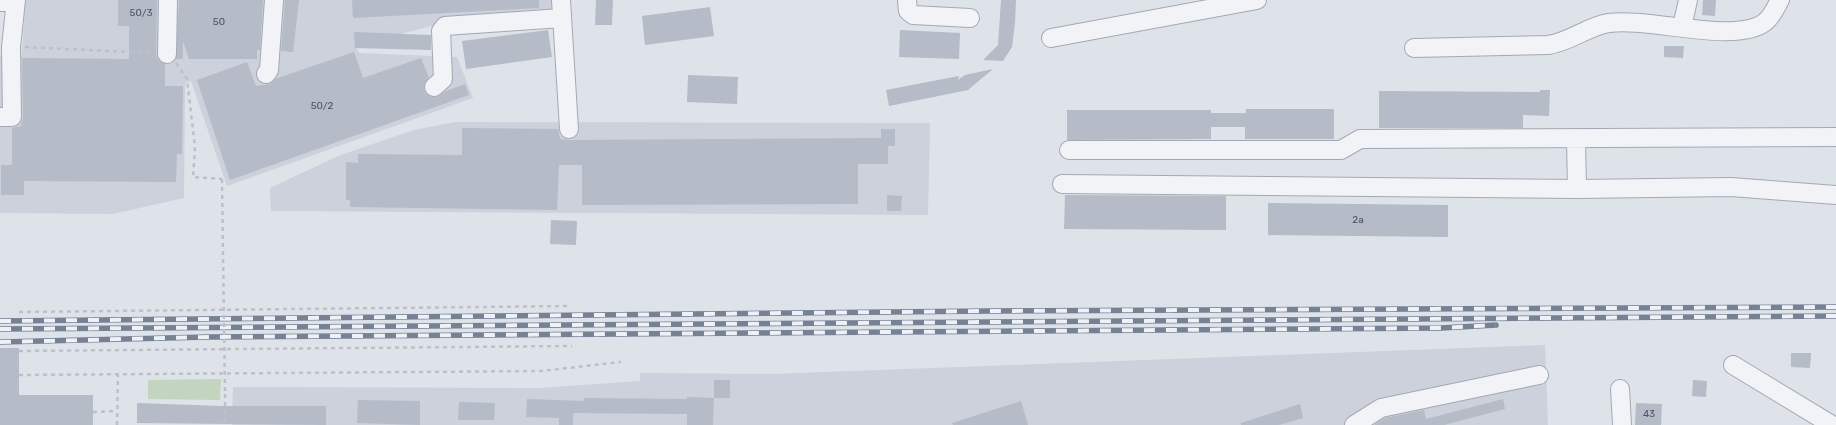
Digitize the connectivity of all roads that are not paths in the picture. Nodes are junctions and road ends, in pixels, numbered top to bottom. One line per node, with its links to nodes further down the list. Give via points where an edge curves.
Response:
1 (168, 0): 15 (lane)
2 (274, 0): 16 (lane)
3 (561, 0): 10 (lane)
4 (907, 0): 11 (lane, via 908,11 912,15)
5 (1257, 0): 9 (lane)
6 (1688, 0): 12 (lane)
7 (1780, 0): 12 (lane, via 1766,22 1754,28 1738,31)
8 (10, 1): 18 (lane, via 12,117)
9 (1236, 2): 13 (lane)
10 (562, 18): 17 (lane, via 445,26 441,32 443,79); 19 (lane)
11 (970, 18)
12 (1682, 27): 14 (lane, via 1610,23 1558,44)
13 (1051, 38)
14 (1414, 48)
15 (168, 54)
16 (266, 74)
17 (434, 88)
18 (0, 117)
19 (569, 129)
20 (1836, 137): 21 (lane)
21 (1576, 138): 22 (lane, via 1360,139 1341,150); 24 (lane)
22 (1069, 150)
23 (1062, 184): 24 (lane)
24 (1577, 189): 25 (lane, via 1731,186)
25 (1836, 195)
26 (1733, 365): 31 (lane)
27 (1539, 374): 29 (lane, via 1381,408)
28 (1620, 389): 30 (lane)
29 (1354, 425)
30 (1622, 425)
31 (1831, 425): 32 (lane)
32 (1836, 425)

